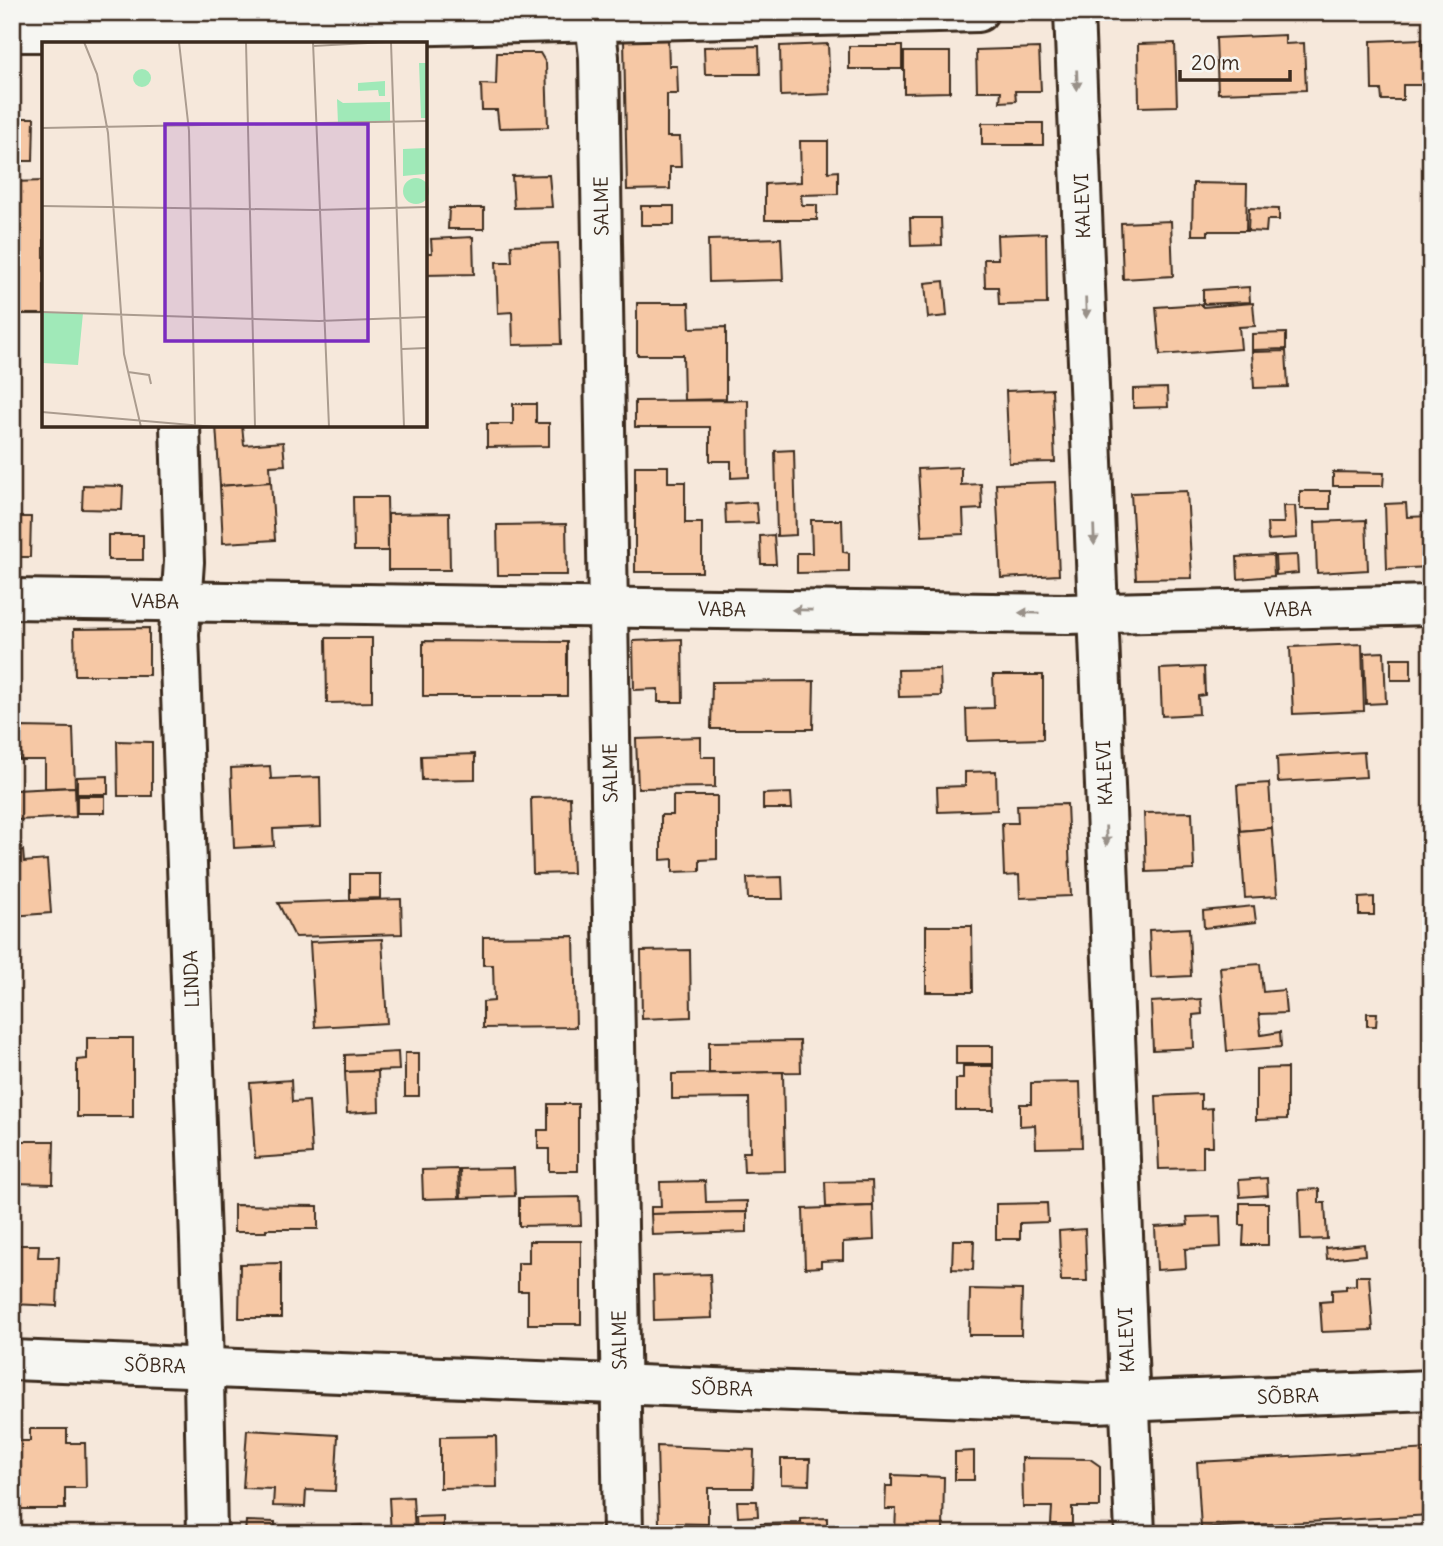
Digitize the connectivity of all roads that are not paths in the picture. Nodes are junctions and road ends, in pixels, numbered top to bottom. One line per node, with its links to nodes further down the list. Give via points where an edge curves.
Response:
1 (978, 12): 3 (street)
2 (1074, 12): 11 (street, KALEVI, one-way to 11)
3 (595, 17): 4 (street); 10 (street, SALME)
4 (169, 29): 5 (street)
5 (12, 32)
6 (180, 427): 8 (street, LINDA)
7 (12, 599): 8 (street, VABA)
8 (181, 601): 10 (street, VABA); 13 (street, LINDA)
9 (1431, 605): 11 (street, VABA)
10 (607, 607): 11 (street, VABA, one-way to 10); 14 (street, SALME)
11 (1098, 613): 16 (street, KALEVI, one-way to 16)
12 (12, 1360): 13 (street, SÕBRA)
13 (204, 1367): 14 (street, SÕBRA); 17 (street, LINDA)
14 (620, 1384): 16 (street, SÕBRA); 18 (street, SALME)
15 (1431, 1390): 16 (street, SÕBRA)
16 (1129, 1402): 19 (street, KALEVI)
17 (207, 1534)
18 (623, 1534)
19 (1135, 1534)

